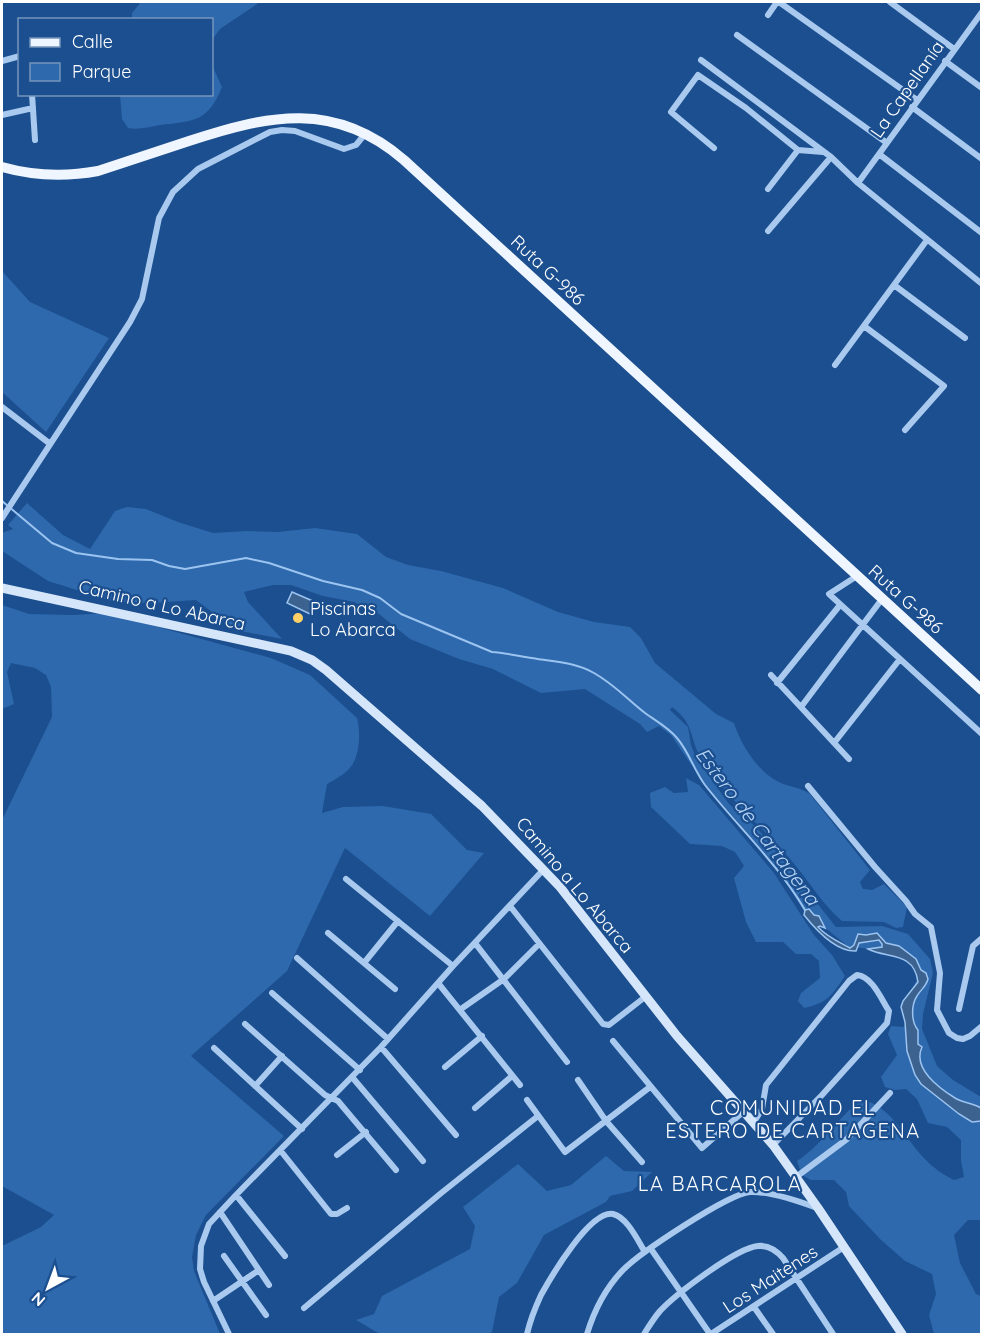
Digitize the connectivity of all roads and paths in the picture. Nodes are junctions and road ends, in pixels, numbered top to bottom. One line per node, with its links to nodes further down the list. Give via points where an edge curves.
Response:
1 (778, 2): 3 (street); 13 (street)
2 (890, 2): 6 (street)
3 (768, 15)
4 (980, 16): 6 (street, La Capellanía)
5 (737, 35): 19 (street)
6 (954, 49): 9 (street, La Capellanía)
7 (18, 57): 8 (street)
8 (2, 61)
9 (945, 61): 11 (street); 13 (street, La Capellanía)
10 (698, 75): 20 (street, via 671,111); 21 (street); 22 (street, via 703,62)
11 (981, 88)
12 (32, 96): 15 (street)
13 (917, 100): 14 (street, La Capellanía)
14 (912, 107): 19 (street, La Capellanía); 25 (street)
15 (33, 108): 16 (street); 18 (street)
16 (2, 115)
17 (365, 134): 26 (main road, Ruta G-986, via 318,118 280,117 213,133 98,171 44,175); 39 (street, via 356,145 344,149 295,131 270,132 198,169 182,183 167,200 159,218 136,309); 41 (main road, Ruta G-986, via 404,160)
18 (35, 140)
19 (887, 143): 23 (street, La Capellanía)
20 (714, 148)
21 (798, 150): 22 (street); 28 (street)
22 (824, 152): 24 (street)
23 (879, 154): 27 (street, La Capellanía); 30 (street)
24 (831, 158): 27 (street); 29 (street)
25 (981, 159)
26 (2, 167)
27 (858, 183): 31 (street)
28 (768, 189)
29 (768, 231)
30 (981, 233)
31 (927, 240): 32 (street); 33 (street)
32 (981, 284)
33 (894, 285): 34 (street); 35 (street)
34 (864, 326): 36 (street); 38 (street, via 944,386)
35 (965, 338)
36 (835, 365)
37 (2, 407): 39 (street)
38 (905, 430)
39 (50, 443): 40 (street)
40 (3, 515)
41 (857, 576): 43 (main road, Ruta G-986); 44 (street, via 829,594)
42 (2, 588): 55 (main road, Camino a Lo Abarca, via 291,651 312,660 463,788)
43 (882, 599): 45 (street); 49 (main road, Ruta G-986)
44 (840, 604): 45 (street); 48 (street)
45 (862, 625): 46 (street); 50 (street)
46 (900, 659): 51 (street); 52 (street)
47 (771, 675): 48 (street)
48 (777, 683): 50 (street)
49 (981, 690)
50 (801, 707): 52 (street)
51 (981, 734)
52 (834, 743): 53 (street)
53 (849, 759)
54 (808, 786): 74 (street, via 912,911 930,927 940,973 937,1010 950,1033 963,1039)
55 (544, 869): 57 (street); 70 (main road, Camino a Lo Abarca)
56 (346, 879): 58 (street)
57 (510, 906): 61 (street); 62 (street)
58 (398, 921): 64 (street); 65 (street)
59 (328, 933): 64 (street)
60 (981, 938): 71 (street, via 973,946)
61 (474, 943): 65 (street); 66 (street)
62 (539, 944): 66 (street); 70 (street, via 603,1024 609,1025)
63 (297, 958): 76 (street)
64 (364, 963): 68 (street)
65 (453, 966): 67 (street)
66 (504, 979): 72 (street); 81 (street)
67 (438, 983): 72 (street); 76 (street)
68 (395, 989)
69 (272, 993): 83 (street)
70 (645, 997): 94 (main road, Camino a Lo Abarca)
71 (959, 1009)
72 (461, 1010): 75 (street)
73 (245, 1024): 80 (street)
74 (981, 1026)
75 (482, 1036): 82 (street); 84 (street)
76 (388, 1040): 78 (street)
77 (613, 1041): 89 (street)
78 (381, 1047): 83 (street); 100 (street)
79 (214, 1048): 88 (street)
80 (282, 1056): 88 (street); 91 (street)
81 (567, 1062)
82 (445, 1067)
83 (360, 1070): 85 (street)
84 (512, 1076): 87 (street); 93 (street)
85 (352, 1077): 91 (street); 104 (street)
86 (578, 1080): 96 (street)
87 (520, 1084)
88 (255, 1086): 98 (street)
89 (650, 1087): 94 (street, via 702,1148); 96 (street)
90 (890, 1093): 107 (street, via 847,1139)
91 (332, 1098): 98 (street); 99 (street)
92 (526, 1100): 95 (street)
93 (475, 1108)
94 (744, 1111): 97 (main road, Camino a Lo Abarca)
95 (538, 1116): 96 (street, via 565,1152); 123 (street)
96 (606, 1121): 105 (street)
97 (754, 1122): 101 (main road, Camino a Lo Abarca); 101 (street, via 762,1109 766,1085 849,981 856,975 862,976 889,1011 887,1023)
98 (302, 1129): 102 (street)
99 (366, 1132): 103 (street); 106 (street)
100 (456, 1135)
101 (772, 1145): 107 (main road, Camino a Lo Abarca)
102 (280, 1150): 108 (street); 109 (street, via 331,1214)
103 (337, 1155)
104 (423, 1161)
105 (642, 1162)
106 (396, 1170)
107 (796, 1177): 110 (main road, Camino a Lo Abarca)
108 (236, 1195): 111 (street); 115 (street)
109 (346, 1208)
110 (818, 1208): 112 (main road, Camino a Lo Abarca); 113 (street, via 757,1192 744,1193)
111 (219, 1212): 116 (street); 121 (street, via 206,1231 200,1254 202,1275)
112 (844, 1247): 117 (street, Los Maitenes); 132 (main road, Camino a Lo Abarca)
113 (648, 1250): 120 (street); 126 (street, via 622,1218 605,1215 571,1248 542,1293); 127 (street, via 622,1271 606,1291)
114 (224, 1256): 118 (street)
115 (285, 1256)
116 (259, 1270): 118 (street); 119 (street)
117 (797, 1279): 120 (street, via 780,1254 760,1246 734,1256); 122 (street, Los Maitenes); 131 (street)
118 (242, 1282): 121 (street); 124 (street)
119 (269, 1285)
120 (681, 1293): 128 (street, via 662,1309); 129 (street)
121 (213, 1301): 125 (street)
122 (754, 1307): 129 (street, Los Maitenes); 130 (street)
123 (304, 1308)
124 (266, 1315)
125 (229, 1335)
126 (527, 1335)
127 (587, 1335)
128 (644, 1335)
129 (711, 1335)
130 (773, 1335)
131 (833, 1335)
132 (902, 1335)

